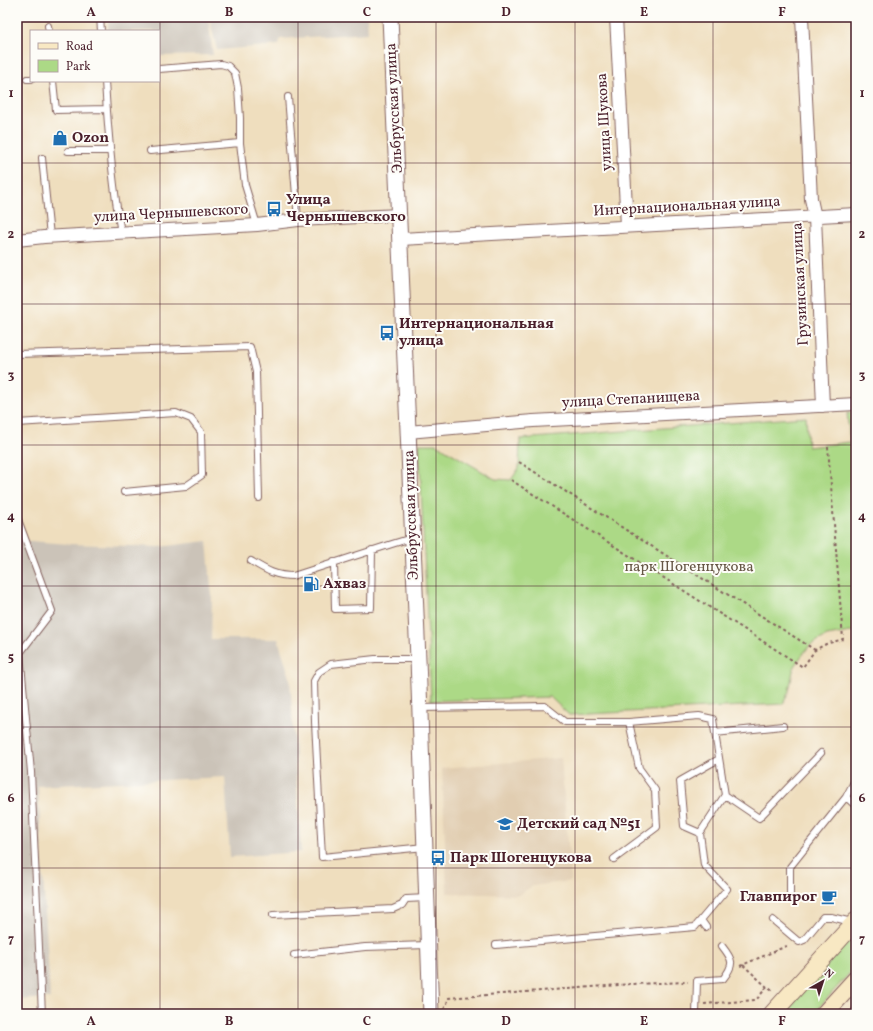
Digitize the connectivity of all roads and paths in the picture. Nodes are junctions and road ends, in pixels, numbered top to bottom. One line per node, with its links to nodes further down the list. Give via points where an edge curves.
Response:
1 (100, 17): 5 (lane)
2 (390, 17): 17 (street, Эльбрусская улица)
3 (616, 17): 21 (street, улица Шукова)
4 (802, 17): 18 (street, Грузинская улица)
5 (101, 30)
6 (160, 69): 11 (lane, via 220,64 228,66 235,73 238,88)
7 (53, 82): 10 (lane, via 56,110)
8 (105, 82): 10 (lane)
9 (288, 97): 19 (lane)
10 (107, 109): 13 (lane)
11 (240, 143): 14 (lane); 20 (lane, via 245,185)
12 (68, 151): 13 (lane)
13 (110, 151): 22 (lane)
14 (150, 151)
15 (42, 158): 23 (lane)
16 (856, 214): 18 (street, Интернациональная улица)
17 (399, 215): 19 (street, улица Чернышевского); 24 (street, Эльбрусская улица)
18 (814, 217): 21 (street, Интернациональная улица); 28 (street, Грузинская улица)
19 (298, 220): 20 (street, улица Чернышевского)
20 (257, 225): 22 (street, улица Чернышевского)
21 (627, 226): 24 (street, Интернациональная улица)
22 (121, 233): 23 (street, улица Чернышевского)
23 (50, 236): 25 (street, улица Чернышевского)
24 (400, 239): 30 (street, Эльбрусская улица)
25 (17, 240)
26 (17, 354): 35 (lane, via 250,347 256,372)
27 (856, 404): 28 (street, улица Степанищева)
28 (823, 406): 30 (street, улица Степанищева, via 532,421)
29 (17, 423): 34 (lane, via 176,413 191,419 201,432 202,475 186,486)
30 (408, 432): 37 (street, Эльбрусская улица)
31 (828, 447): 41 (path, via 843,638)
32 (519, 462): 41 (path)
33 (511, 480): 41 (path, via 803,667)
34 (124, 492)
35 (259, 498)
36 (17, 517): 77 (lane, via 52,611 20,653 31,772)
37 (413, 540): 38 (lane); 42 (street, Эльбрусская улица)
38 (372, 550): 40 (lane); 40 (lane, via 371,608 335,609)
39 (251, 561): 40 (lane, via 282,576 293,576)
40 (334, 562)
41 (815, 650)
42 (418, 659): 43 (street, Эльбрусская улица); 54 (lane, via 375,658 330,664 314,681 315,722 322,857)
43 (420, 708): 44 (lane, via 545,706 565,722); 54 (street, Эльбрусская улица)
44 (629, 722): 46 (lane, via 699,716 713,719); 55 (lane, via 639,768 655,790 657,827)
45 (783, 726): 46 (lane)
46 (715, 733): 48 (lane)
47 (821, 753): 50 (lane, via 759,818)
48 (719, 759): 50 (lane); 53 (lane, via 680,780 684,826)
49 (856, 778): 51 (lane)
50 (725, 795): 53 (lane)
51 (846, 798): 52 (lane); 56 (lane, via 790,867)
52 (856, 806)
53 (700, 833): 59 (lane, via 704,865 727,889)
54 (425, 847): 57 (street, Эльбрусская улица)
55 (614, 859)
56 (790, 896)
57 (427, 898): 58 (lane, via 406,899 402,905 393,909); 64 (street, Эльбрусская улица)
58 (273, 915)
59 (701, 920): 62 (lane); 65 (lane, via 695,927)
60 (773, 920): 63 (lane)
61 (855, 922): 63 (lane, via 823,917 804,940); 79 (main road)
62 (706, 926)
63 (799, 942): 69 (path)
64 (428, 945): 67 (lane, via 365,946); 76 (street, Эльбрусская улица)
65 (496, 945)
66 (722, 946): 68 (lane, via 731,958)
67 (294, 955)
68 (731, 964): 69 (path, via 737,967); 71 (lane, via 723,980)
69 (743, 965): 72 (path)
70 (856, 979): 80 (main road)
71 (697, 981): 76 (path, via 448,998 447,1004); 78 (lane)
72 (768, 987): 73 (path); 75 (path, via 756,1000 702,1004)
73 (777, 994)
74 (856, 1005): 81 (path)
75 (702, 1008)
76 (437, 1012)
77 (42, 1014)
78 (696, 1014)
79 (772, 1014)
80 (824, 1014)
81 (848, 1014)

